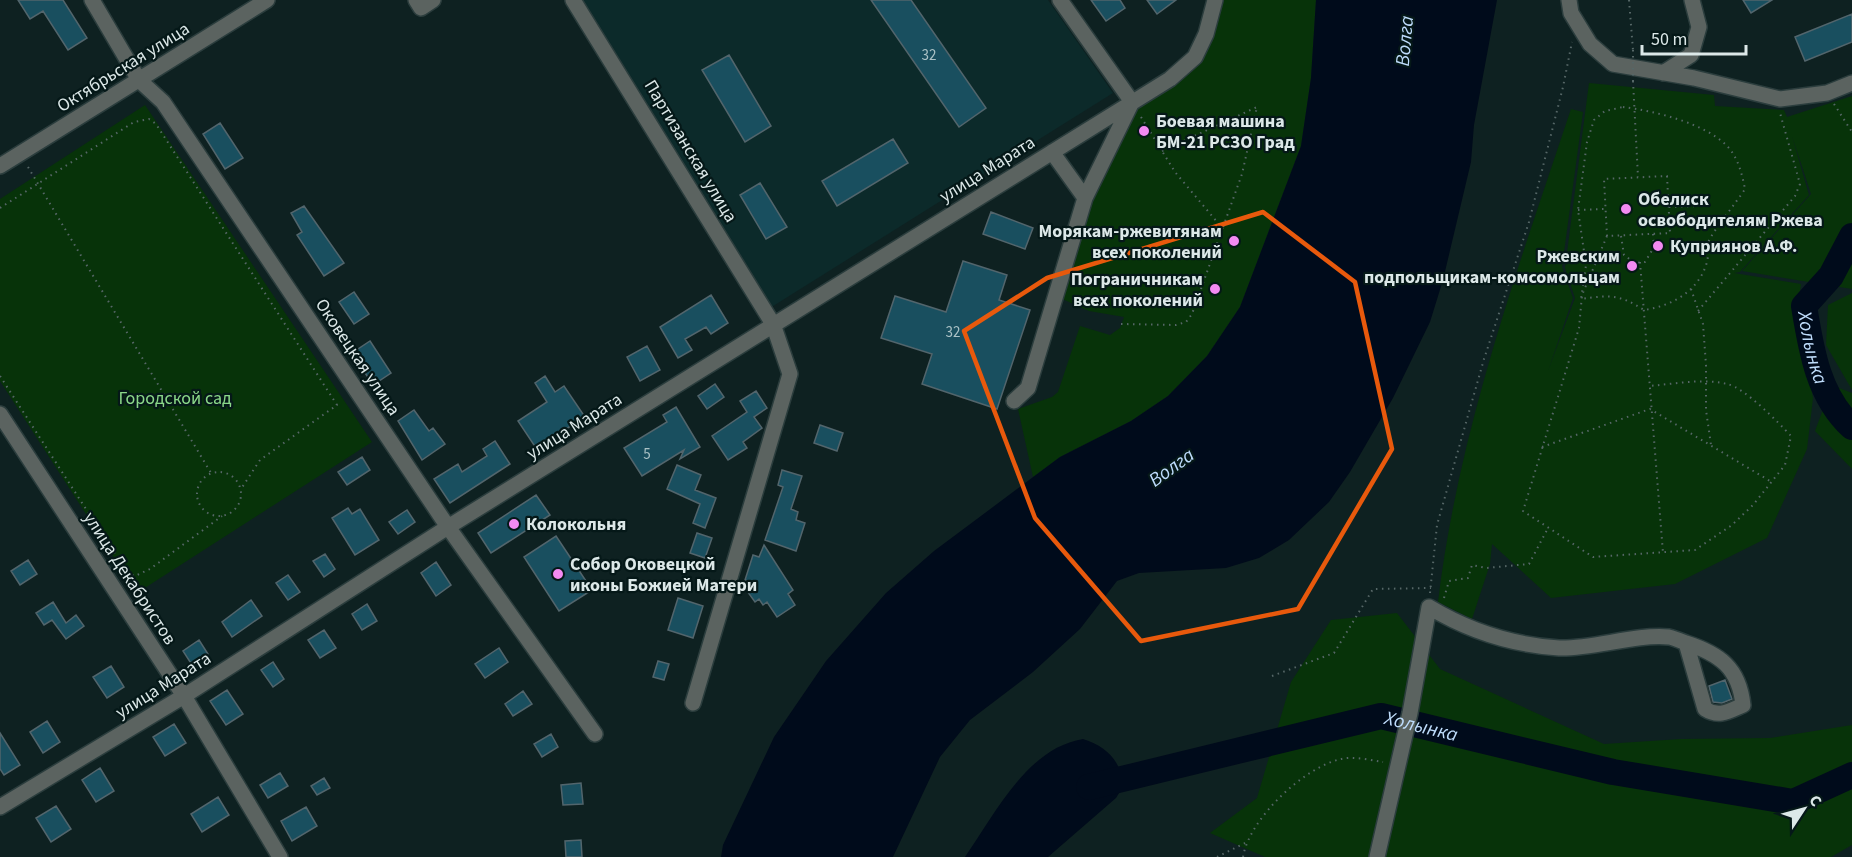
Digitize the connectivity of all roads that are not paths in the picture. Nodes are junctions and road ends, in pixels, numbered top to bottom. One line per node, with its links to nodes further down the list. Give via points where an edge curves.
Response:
1 (92, 0): 11 (street, Оковецкая улица)
2 (267, 0): 11 (street, Октябрьская улица)
3 (416, 0): 4 (street, via 421,8)
4 (433, 0)
5 (573, 0): 17 (street, Партизанская улица)
6 (1060, 0): 13 (street)
7 (1215, 0): 13 (street, улица Марата, via 1195,57 1170,79)
8 (1569, 0): 10 (street, via 1571,13 1590,44 1613,64)
9 (1692, 0): 10 (street, via 1700,27 1691,54)
10 (1663, 73): 12 (street, via 1777,99 1827,93)
11 (139, 80): 15 (street, Октябрьская улица); 20 (street, Оковецкая улица, via 163,102)
12 (1852, 83)
13 (1132, 102): 14 (street, улица Марата); 16 (street)
14 (1052, 152): 16 (street); 17 (street, улица Марата)
15 (0, 166)
16 (1085, 198): 18 (street, via 1028,388)
17 (773, 324): 20 (street, улица Марата); 23 (street, Партизанская улица, via 790,374)
18 (1014, 401)
19 (0, 414): 22 (street, улица Декабристов)
20 (448, 527): 22 (street, улица Марата); 24 (street, Оковецкая улица)
21 (1686, 643): 21 (street, via 1723,659 1741,686 1743,705 1722,714 1705,709); 27 (street, via 1669,637 1562,648 1521,644 1485,634 1434,611)
22 (184, 696): 25 (street, улица Марата); 26 (street, улица Декабристов)
23 (693, 703)
24 (595, 734)
25 (0, 807)
26 (280, 857)
27 (1377, 857)

